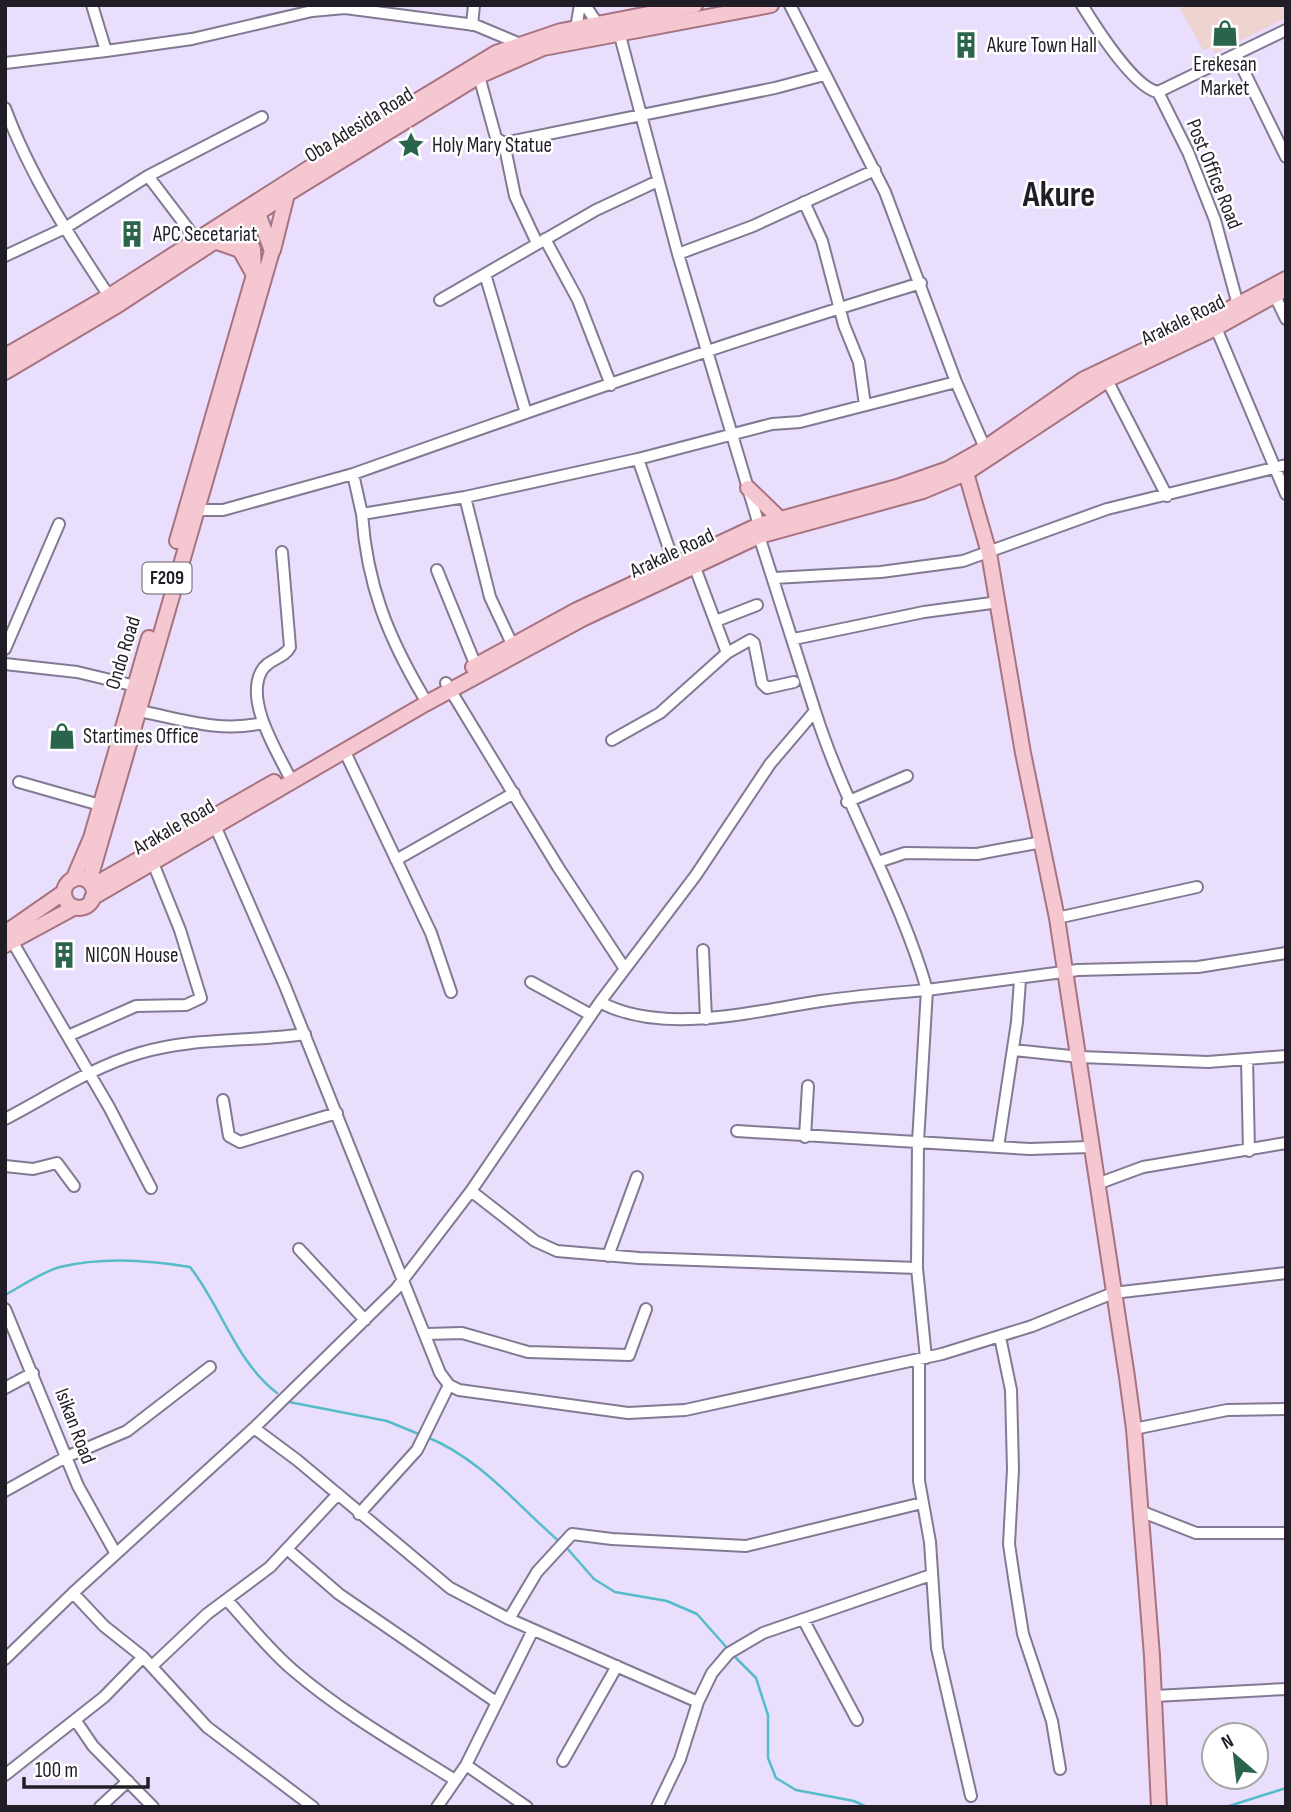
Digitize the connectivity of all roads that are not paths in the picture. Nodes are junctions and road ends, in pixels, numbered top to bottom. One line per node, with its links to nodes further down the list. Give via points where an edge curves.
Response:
1 (92, 5): 16 (street)
2 (474, 5): 11 (street)
3 (579, 5): 12 (street)
4 (586, 5): 10 (street)
5 (695, 5): 10 (main road)
6 (771, 5): 14 (main road, Oba Adesida Road)
7 (790, 5): 19 (street)
8 (1082, 5): 21 (street, Post Office Road, via 1133,74)
9 (312, 8): 11 (street); 16 (street, via 192,39)
10 (597, 23): 12 (main road)
11 (472, 25): 15 (street)
12 (576, 28): 15 (main road)
13 (1286, 30): 17 (street)
14 (619, 32): 20 (main road, Oba Adesida Road, via 543,48); 23 (street)
15 (518, 43): 25 (main road, via 466,69)
16 (106, 51): 18 (street)
17 (1236, 55): 21 (street); 27 (street)
18 (5, 63)
19 (824, 75): 23 (street); 28 (street)
20 (479, 76): 25 (main road, Oba Adesida Road); 26 (street, via 496,138)
21 (1157, 92): 49 (street, Post Office Road, via 1215,220)
22 (5, 108): 35 (street)
23 (640, 116): 26 (street); 30 (street)
24 (262, 117): 29 (street)
25 (397, 120): 31 (main road, Oba Adesida Road); 33 (main road)
26 (504, 143): 38 (street, via 515,196)
27 (1286, 157)
28 (875, 170): 32 (street); 45 (street)
29 (148, 176): 35 (street); 36 (street)
30 (658, 181): 38 (street); 40 (street)
31 (287, 194): 33 (main road, Oba Adesida Road); 39 (main road)
32 (804, 202): 40 (street); 50 (street, via 822,241)
33 (256, 209): 34 (main road, Oba Adesida Road); 39 (main road)
34 (239, 219): 36 (main road); 37 (main road, Oba Adesida Road); 43 (main road, F209, via 253,249)
35 (65, 228): 41 (street); 47 (street)
36 (196, 239): 47 (main road)
37 (214, 241): 43 (main road, via 240,250); 55 (main road, Oba Adesida Road)
38 (541, 241): 42 (street); 58 (street, via 578,300)
39 (272, 251): 74 (main road, Ondo Road / F209)
40 (678, 254): 53 (street)
41 (5, 256)
42 (485, 274): 48 (street); 61 (street)
43 (254, 275): 74 (main road, Ondo Road / F209)
44 (1286, 279): 49 (main road, Arakale Road)
45 (921, 283): 50 (street); 57 (street)
46 (1280, 293): 51 (street); 52 (main road, Arakale Road)
47 (109, 296): 54 (main road)
48 (440, 300)
49 (1238, 305): 60 (main road, Arakale Road, via 1084,379)
50 (840, 307): 53 (street); 59 (street, via 862,372)
51 (1286, 319)
52 (1216, 328): 56 (main road, Arakale Road); 66 (street)
53 (708, 352): 58 (street); 62 (street)
54 (5, 356)
55 (5, 372)
56 (1107, 380): 60 (main road, Arakale Road); 71 (street)
57 (956, 382): 59 (street); 63 (street)
58 (611, 385): 61 (street)
59 (865, 405): 62 (street)
60 (1046, 412): 63 (main road, Arakale Road); 67 (main road, Arakale Road)
61 (526, 413): 68 (street)
62 (732, 435): 64 (street); 69 (street)
63 (985, 447): 73 (main road, Arakale Road, via 948,469)
64 (638, 459): 72 (street); 81 (street)
65 (1286, 465): 66 (street)
66 (1273, 466): 70 (street); 71 (street)
67 (966, 473): 73 (main road, Arakale Road, via 923,491); 80 (main road)
68 (353, 474): 74 (street, via 223,510); 75 (street)
69 (748, 488): 76 (main road); 78 (street)
70 (1286, 494)
71 (1167, 496): 80 (street, via 1107,509)
72 (465, 497): 75 (street); 90 (street, via 490,597)
73 (868, 500): 76 (main road, Arakale Road); 78 (main road, Arakale Road)
74 (191, 510): 96 (main road, Ondo Road / F209)
75 (362, 514): 98 (street, via 370,575 385,626)
76 (779, 518): 78 (main road, Arakale Road)
77 (59, 524): 91 (street)
78 (759, 531): 81 (main road, Arakale Road); 82 (main road, Arakale Road); 84 (street)
79 (282, 552): 101 (street, via 290,648 260,673)
80 (989, 553): 84 (street, via 921,568); 85 (main road)
81 (674, 564): 87 (main road, Arakale Road)
82 (694, 565): 87 (main road, Arakale Road); 88 (street)
83 (437, 570): 94 (street)
84 (774, 578): 89 (street)
85 (999, 602): 89 (street); 111 (main road)
86 (757, 604): 88 (street)
87 (579, 615): 90 (main road, Arakale Road); 97 (main road, Arakale Road)
88 (716, 621): 92 (street)
89 (794, 639): 100 (street)
90 (512, 645): 94 (main road, Arakale Road)
91 (5, 649)
92 (727, 653): 95 (street, via 750,640 767,688); 102 (street, via 670,705)
93 (5, 664): 96 (street, via 77,672)
94 (476, 666): 97 (main road, Arakale Road)
95 (794, 682)
96 (140, 687): 99 (main road, Ondo Road / F209); 109 (main road, Ondo Road / F209)
97 (449, 687): 98 (main road, Arakale Road); 103 (main road, Arakale Road); 107 (street)
98 (422, 696): 104 (main road, Arakale Road)
99 (139, 710): 101 (street, via 201,726 242,728); 112 (main road, Ondo Road / F209)
100 (815, 711): 108 (street); 125 (street, via 770,764 696,875)
101 (263, 723): 104 (street)
102 (612, 740)
103 (345, 752): 110 (main road, Arakale Road); 113 (street)
104 (288, 774): 116 (main road, Arakale Road)
105 (907, 776): 108 (street)
106 (19, 782): 109 (street)
107 (514, 793): 113 (street); 125 (street)
108 (847, 802): 114 (street)
109 (100, 805): 117 (main road, Ondo Road / F209, via 91,838)
110 (216, 828): 115 (main road, Arakale Road); 134 (street)
111 (1042, 842): 114 (street, via 976,854 905,853); 121 (main road)
112 (98, 850): 116 (main road, via 107,863); 119 (main road, Ondo Road / F209)
113 (396, 860): 130 (street, via 431,933)
114 (878, 862): 129 (street)
115 (153, 863): 119 (main road, Arakale Road); 135 (street, via 201,998 186,1004 136,1006)
116 (122, 870): 119 (main road, Arakale Road)
117 (68, 886): 119 (main road, via 81,878); 120 (main road, via 67,901); 122 (main road)
118 (1197, 887): 121 (street)
119 (91, 889): 120 (main road, via 86,906)
120 (75, 907): 122 (main road)
121 (1057, 918): 126 (main road)
122 (7, 940): 135 (street)
123 (703, 950): 133 (street)
124 (1286, 953): 126 (street, via 1198,967)
125 (625, 969): 131 (street)
126 (1065, 974): 127 (street); 138 (main road)
127 (1020, 980): 129 (street); 136 (street)
128 (531, 982): 132 (street)
129 (928, 990): 133 (street); 147 (street)
130 (452, 992)
131 (600, 1002): 132 (street); 133 (street, via 611,1009 654,1016)
132 (591, 1015): 157 (street)
133 (706, 1019)
134 (305, 1034): 140 (street, via 170,1046); 143 (street)
135 (68, 1036): 140 (street)
136 (1013, 1050): 138 (street); 149 (street)
137 (1286, 1056): 139 (street)
138 (1080, 1057): 139 (street); 150 (main road)
139 (1247, 1059): 151 (street)
140 (89, 1073): 144 (street); 156 (street)
141 (808, 1086): 146 (street)
142 (223, 1100): 143 (street, via 229,1136 240,1142)
143 (337, 1113): 162 (street)
144 (5, 1119)
145 (737, 1132): 146 (street)
146 (805, 1138): 147 (street)
147 (918, 1142): 149 (street); 160 (street)
148 (1286, 1143): 151 (street)
149 (998, 1147): 150 (street)
150 (1090, 1147): 154 (main road)
151 (1249, 1151): 154 (street, via 1143,1167)
152 (5, 1166): 155 (street, via 33,1169 57,1163)
153 (636, 1177): 159 (street)
154 (1097, 1184): 163 (main road)
155 (74, 1186)
156 (151, 1188)
157 (471, 1191): 159 (street, via 544,1247); 162 (street)
158 (299, 1250): 166 (street)
159 (608, 1256): 160 (street)
160 (917, 1268): 169 (street)
161 (1286, 1273): 163 (street)
162 (404, 1278): 166 (street); 167 (street)
163 (1113, 1293): 168 (street); 176 (main road)
164 (5, 1309): 171 (street, Isikan Road)
165 (646, 1309): 167 (street, via 629,1355 535,1353 462,1333)
166 (365, 1320): 175 (street)
167 (428, 1334): 172 (street, via 440,1373)
168 (1000, 1336): 169 (street); 204 (street, via 1011,1390 1014,1578 1023,1634 1052,1721)
169 (922, 1359): 172 (street, via 659,1413 586,1409); 180 (street)
170 (210, 1367): 177 (street, via 127,1431)
171 (33, 1373): 173 (street); 177 (street, Isikan Road)
172 (449, 1385): 182 (street, via 416,1450)
173 (5, 1388)
174 (1286, 1409): 176 (street, via 1227,1410)
175 (254, 1428): 179 (street); 185 (street)
176 (1134, 1429): 181 (main road)
177 (65, 1457): 178 (street); 185 (street, Isikan Road, via 94,1520)
178 (5, 1491)
179 (338, 1494): 182 (street); 184 (street)
180 (922, 1503): 186 (street); 189 (street, via 746,1546 575,1534 562,1542 537,1572)
181 (1140, 1511): 183 (street, via 1196,1533); 197 (main road)
182 (359, 1514): 189 (street, via 450,1588)
183 (1284, 1533)
184 (287, 1549): 188 (street); 198 (street, via 339,1594)
185 (116, 1554): 187 (street)
186 (931, 1575): 190 (street); 208 (street, via 937,1648)
187 (73, 1593): 192 (street); 193 (street)
188 (227, 1600): 194 (street); 206 (street, via 295,1672)
189 (509, 1619): 191 (street)
190 (803, 1619): 199 (street, via 754,1637 729,1653 712,1673); 200 (street)
191 (533, 1630): 195 (street); 198 (street)
192 (143, 1657): 194 (street); 201 (street)
193 (5, 1659)
194 (152, 1666): 211 (street, via 207,1727)
195 (617, 1666): 199 (street); 202 (street)
196 (1286, 1689): 197 (street)
197 (1155, 1696): 215 (main road)
198 (496, 1702): 203 (street)
199 (698, 1702): 214 (street, via 680,1759)
200 (857, 1720)
201 (76, 1721): 205 (street); 207 (street, via 93,1746)
202 (563, 1761)
203 (466, 1765): 206 (street); 213 (street)
204 (1060, 1769)
205 (5, 1775)
206 (455, 1780): 212 (street)
207 (128, 1781): 209 (street); 210 (street)
208 (971, 1796)
209 (100, 1807)
210 (153, 1807)
211 (313, 1807)
212 (437, 1807)
213 (527, 1807)
214 (657, 1807)
215 (1159, 1807)

